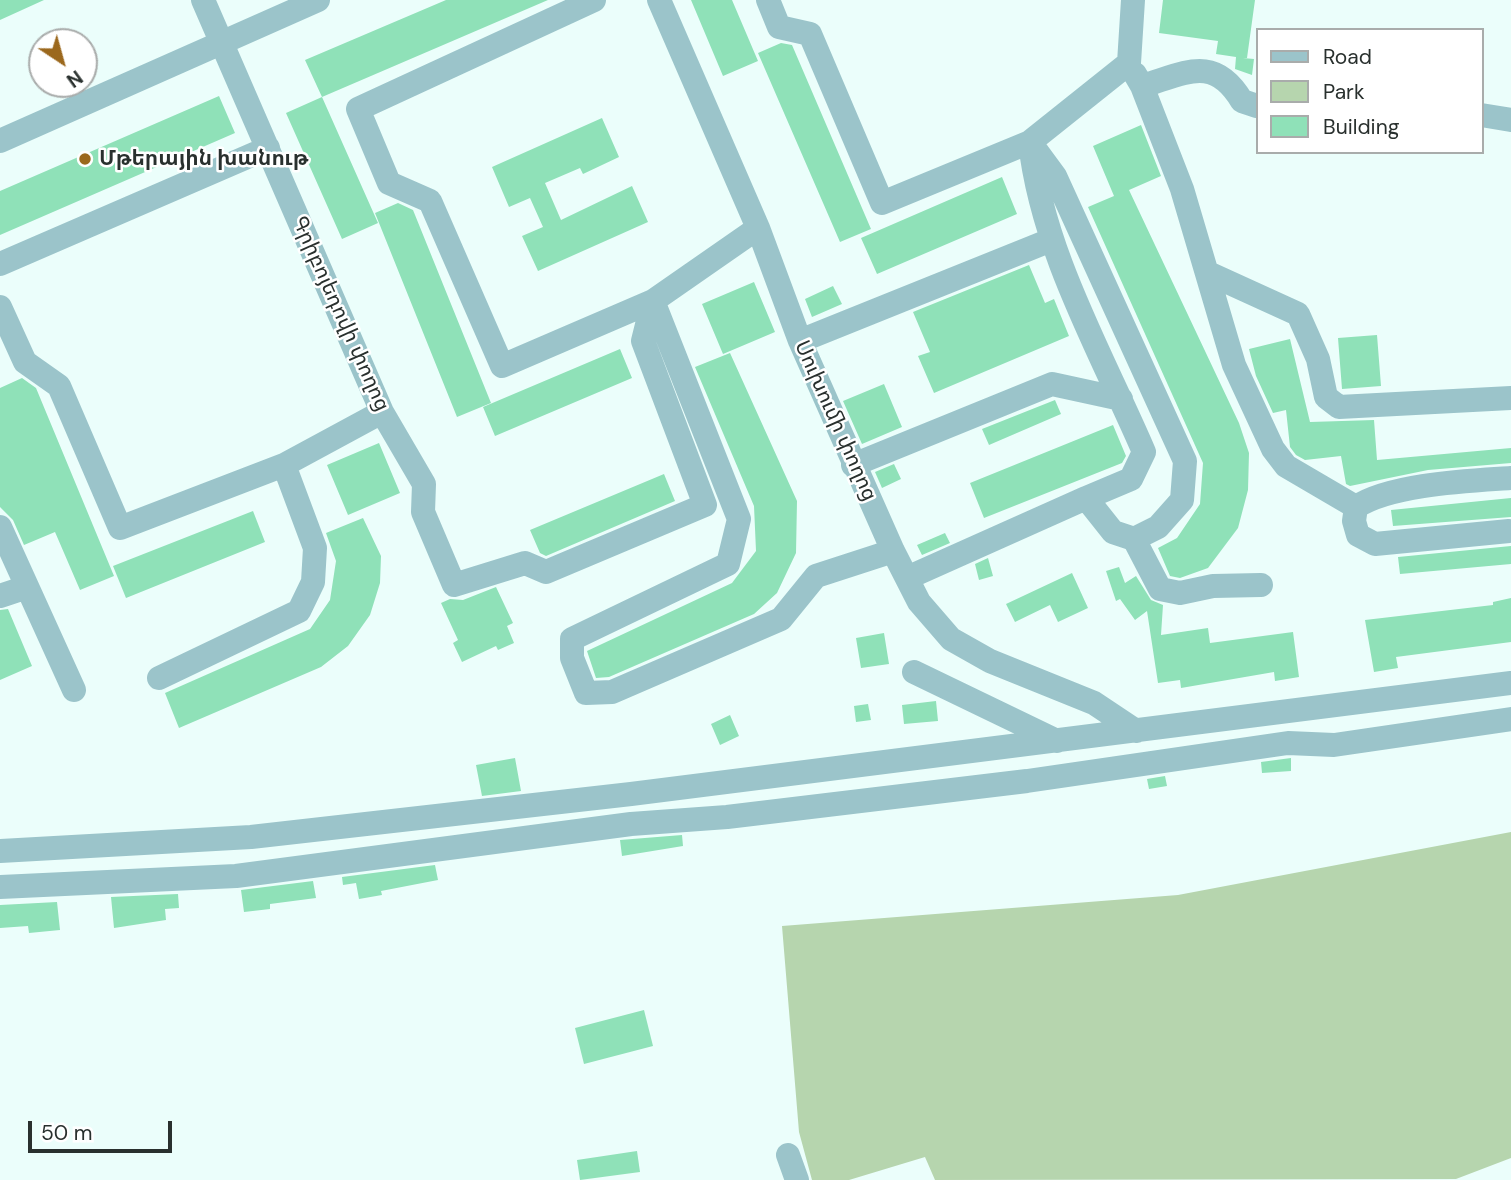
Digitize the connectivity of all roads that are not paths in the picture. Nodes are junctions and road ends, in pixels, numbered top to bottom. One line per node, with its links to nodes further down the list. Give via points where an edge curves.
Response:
1 (203, 0): 7 (street, Գրիբոյեդովի փողոց)
2 (318, 0): 7 (street)
3 (594, 0): 20 (street, via 358,109 389,183 430,201 502,366)
4 (659, 0): 16 (street, Սուխումի փողոց)
5 (768, 0): 14 (street, via 779,27 810,34 882,203)
6 (1133, 0): 8 (street)
7 (219, 43): 13 (street); 15 (street, Գրիբոյեդովի փողոց)
8 (1129, 63): 9 (street); 14 (street)
9 (1142, 86): 10 (street, via 1188,72 1212,71 1230,81 1242,101); 19 (street)
10 (1256, 106)
11 (1483, 115): 12 (street)
12 (1511, 120)
13 (2, 138)
14 (1030, 142): 17 (street, via 1034,185); 33 (street, via 1055,176 1185,461 1182,500 1158,527)
15 (268, 148): 18 (street); 25 (street, Գրիբոյեդովի փողոց)
16 (758, 228): 20 (street); 22 (street, Սուխումի փողոց)
17 (1051, 240): 22 (street); 24 (street)
18 (0, 264)
19 (1208, 273): 23 (street, via 1298,314 1318,359 1326,397 1339,407); 30 (street, via 1234,365 1273,449 1286,466)
20 (653, 301): 25 (street, Գրիբոյեդովի փողոց, via 643,341 705,505 547,572 525,563 454,585 423,512 424,484); 34 (street, via 738,519 728,564 572,639 572,658 586,693 612,692 780,619 816,576)
21 (0, 307): 26 (street, via 24,362 59,386 120,528)
22 (800, 341): 27 (street, Սուխումի փողոց)
23 (1511, 398)
24 (1121, 399): 27 (street, via 1052,384); 29 (street, via 1144,452 1130,479)
25 (382, 412): 26 (street)
26 (284, 465): 40 (street, via 315,548 313,582 299,611)
27 (853, 465): 34 (street, Սուխումի փողոց)
28 (1511, 478): 30 (street, via 1369,498)
29 (1086, 498): 33 (street, via 1112,531); 35 (street)
30 (1356, 507): 32 (street, via 1358,535 1376,544)
31 (0, 527): 37 (street)
32 (1509, 531)
33 (1134, 539): 36 (street, via 1160,589 1170,593)
34 (892, 551): 35 (street, Սուխումի փողոց)
35 (908, 578): 44 (street, Սուխումի փողոց, via 919,602 951,639 990,661 1094,703)
36 (1261, 585)
37 (27, 587): 38 (street); 42 (street)
38 (0, 596)
39 (914, 672): 45 (street)
40 (159, 678)
41 (1511, 683): 44 (street)
42 (74, 690)
43 (1511, 719): 47 (street, via 1334,745 1288,743 1027,781 631,824 236,876)
44 (1136, 731): 45 (street)
45 (1057, 741): 46 (street, via 251,837)
46 (0, 851)
47 (0, 887)
48 (788, 1155): 49 (street)
49 (797, 1180)

